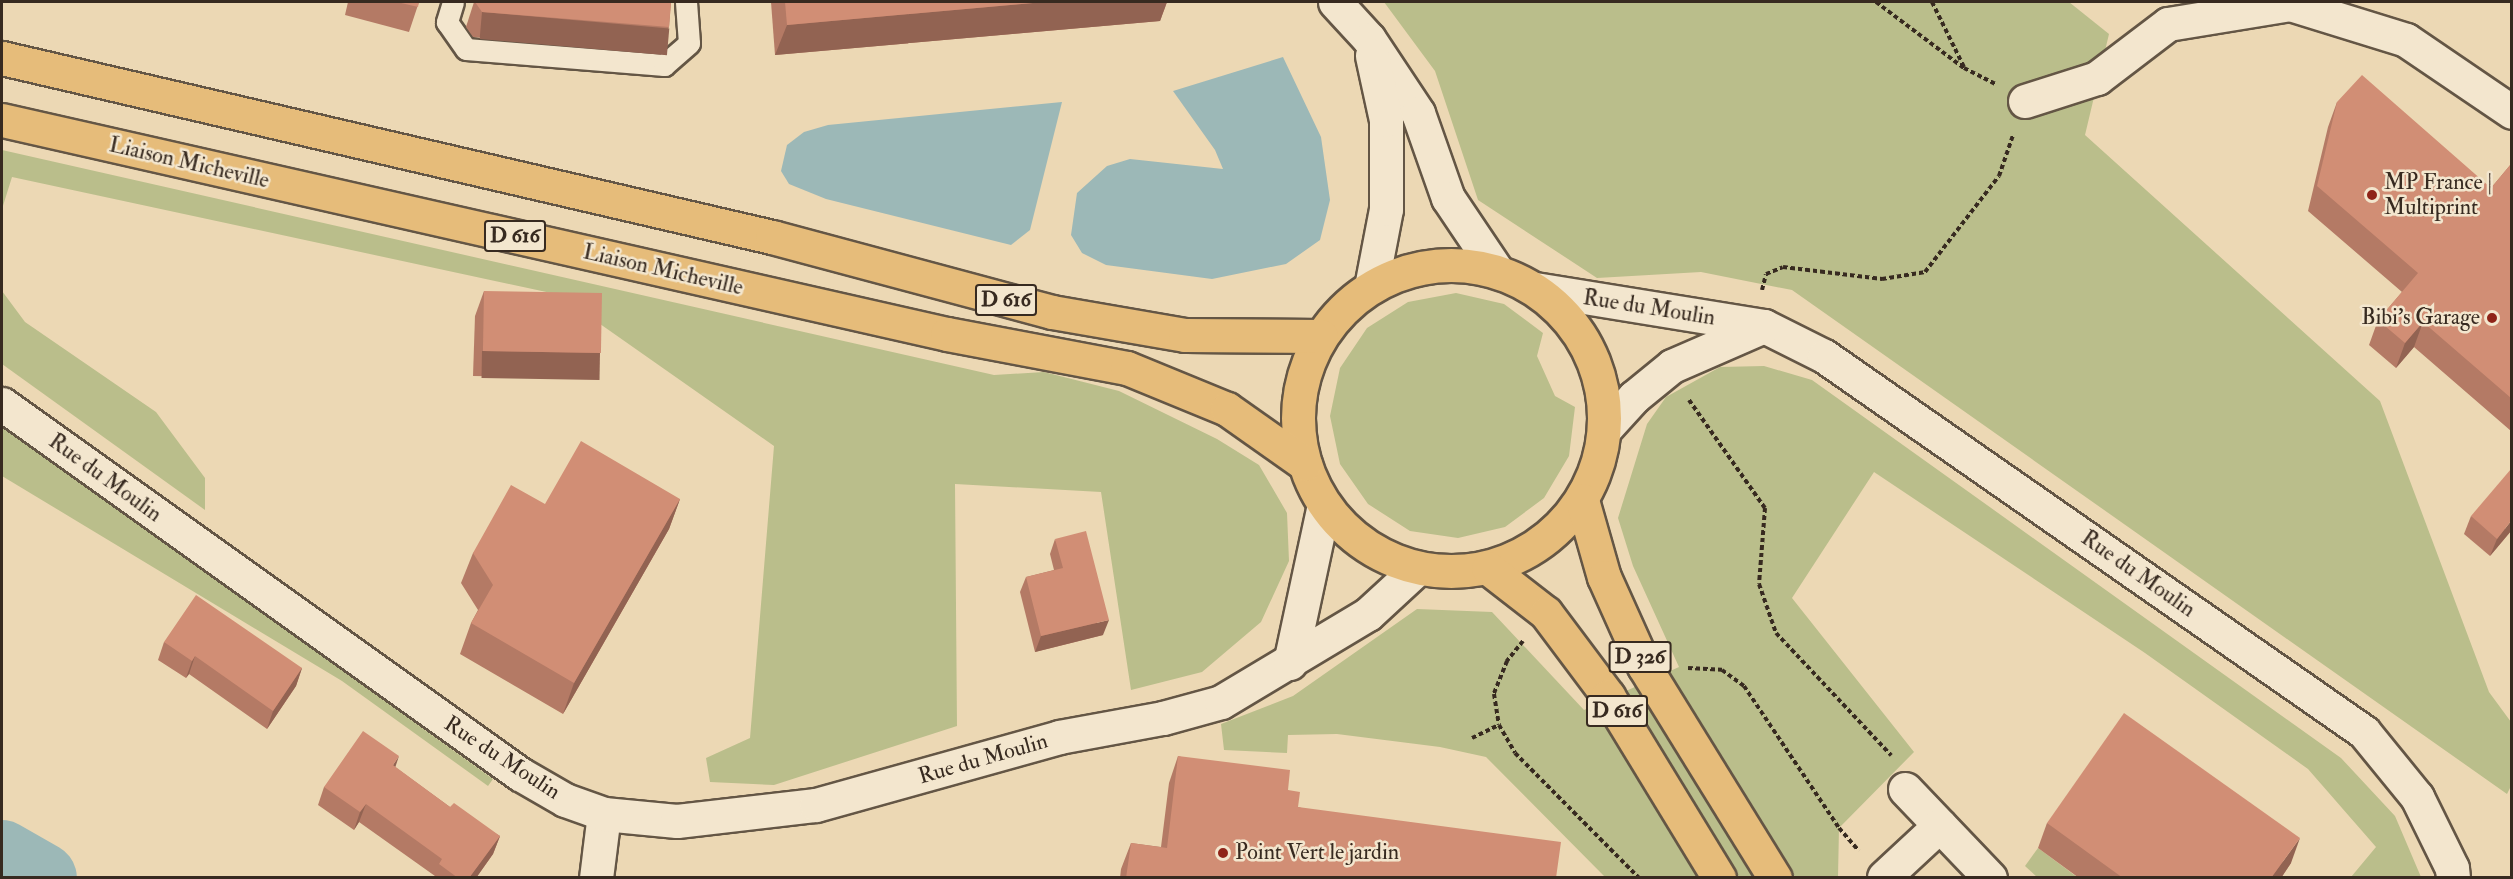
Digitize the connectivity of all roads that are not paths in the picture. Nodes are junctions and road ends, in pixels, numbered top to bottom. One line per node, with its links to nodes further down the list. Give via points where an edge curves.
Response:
1 (453, 2): 2 (lane, via 447,22 466,48 664,65 689,43)
2 (686, 2)
3 (1335, 2): 4 (street)
4 (1369, 39): 9 (street, via 1418,112 1448,198); 10 (street, via 1386,132 1386,209)
5 (2, 58): 13 (main road, D 616, via 772,237 1052,312 1185,335)
6 (2025, 100): 7 (street, via 2097,78 2168,24 2290,4 2406,40)
7 (2511, 112)
8 (2, 120): 16 (main road, Liaison Micheville / D 616, via 947,334 1127,368 1227,409)
9 (1497, 271): 10 (main road, via 1454,264 1411,270); 11 (main road)
10 (1371, 287): 13 (main road, via 1343,308)
11 (1535, 289): 12 (street, Rue du Moulin); 15 (main road, via 1570,320 1594,361 1605,408)
12 (1764, 326): 15 (street, Rue du Moulin, via 1672,366 1634,397); 30 (street, Rue du Moulin, via 1824,356 2364,732 2417,797 2452,868)
13 (1321, 336): 16 (main road, via 1303,377 1298,421)
14 (2, 404): 23 (street, Rue du Moulin, via 520,774 565,800)
15 (1604, 430): 17 (main road, via 1594,472)
16 (1305, 464): 18 (main road)
17 (1582, 500): 20 (main road, via 1561,527 1527,553); 27 (main road, D 326, via 1604,577 1644,666)
18 (1324, 505): 19 (main road, via 1350,533 1382,555); 21 (street)
19 (1418, 568): 20 (main road, via 1453,572); 21 (street, Rue du Moulin, via 1368,614)
20 (1488, 568): 26 (main road, D 616, via 1546,613 1608,696)
21 (1290, 663): 23 (street, Rue du Moulin, via 1221,702 1163,718 1059,737 816,805 677,821)
22 (1905, 789): 24 (street)
23 (604, 814): 25 (street)
24 (1940, 825): 28 (street); 29 (street)
25 (596, 878)
26 (1719, 878)
27 (1775, 878)
28 (1884, 878)
29 (1990, 878)
30 (2453, 878)

